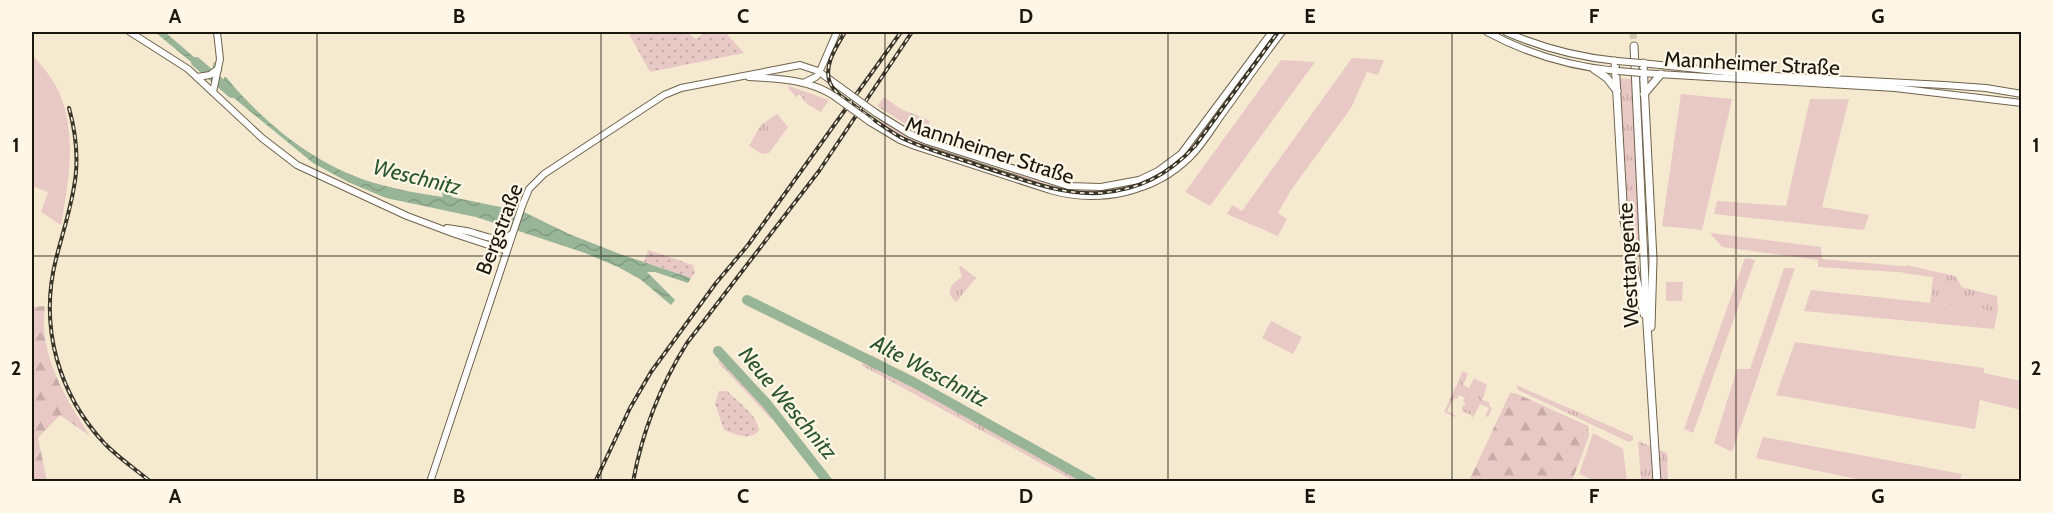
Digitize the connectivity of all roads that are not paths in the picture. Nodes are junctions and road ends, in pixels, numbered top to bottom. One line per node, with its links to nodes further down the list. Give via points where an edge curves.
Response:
1 (130, 32): 20 (main road)
2 (217, 32): 13 (main road)
3 (837, 32): 9 (main road)
4 (1272, 32): 18 (main road, Mannheimer Straße, bridge, via 1181,154 1158,171 1127,184 1089,187 1052,182 927,141)
5 (1282, 32): 27 (main road, Mannheimer Straße, bridge, via 1190,157 1160,180 1126,192 1067,195 915,146 870,122)
6 (1486, 32): 15 (main road, Mannheimer Straße, via 1536,54)
7 (1506, 32): 10 (main road, Mannheimer Straße, via 1574,56)
8 (1634, 46): 37 (main road, Westtangente)
9 (824, 58): 14 (main road); 18 (main road)
10 (1616, 61): 11 (main road, Mannheimer Straße, bridge); 16 (main road)
11 (1642, 63): 17 (main road); 24 (main road, Mannheimer Straße, via 1754,75)
12 (786, 67): 14 (main road, Bergstraße); 21 (main road, Bergstraße); 22 (main road)
13 (219, 68): 20 (main road); 25 (main road)
14 (810, 68): 18 (main road)
15 (1594, 69): 16 (main road, Mannheimer Straße); 26 (main road)
16 (1617, 71): 17 (main road, Mannheimer Straße, bridge); 26 (main road)
17 (1642, 73): 19 (main road, Mannheimer Straße); 28 (main road)
18 (818, 74): 23 (main road); 27 (main road)
19 (1661, 74): 28 (main road); 30 (main road, Mannheimer Straße)
20 (199, 77): 25 (main road)
21 (745, 77): 22 (main road, Bergstraße); 34 (main road, Bergstraße, via 681,87 664,95 544,174 529,189)
22 (773, 78): 23 (main road, Bergstraße)
23 (803, 83): 27 (main road, Bergstraße)
24 (1997, 90): 29 (main road, Mannheimer Straße); 30 (main road); 31 (main road)
25 (213, 91): 33 (main road, via 297,165 407,216)
26 (1617, 91): 37 (main road, via 1624,222)
27 (831, 94)
28 (1644, 94): 38 (main road, via 1653,259)
29 (2022, 94)
30 (1992, 98): 31 (main road, Mannheimer Straße)
31 (1999, 99): 32 (main road, Mannheimer Straße)
32 (2022, 103)
33 (440, 227): 35 (main road); 36 (main road)
34 (514, 231): 35 (main road, via 503,239); 36 (main road, Bergstraße)
35 (494, 239): 36 (main road)
36 (507, 251): 39 (main road, Bergstraße)
37 (1647, 324): 38 (main road, Westtangente)
38 (1649, 345): 40 (main road, Westtangente)
39 (430, 482)
40 (1657, 482)

